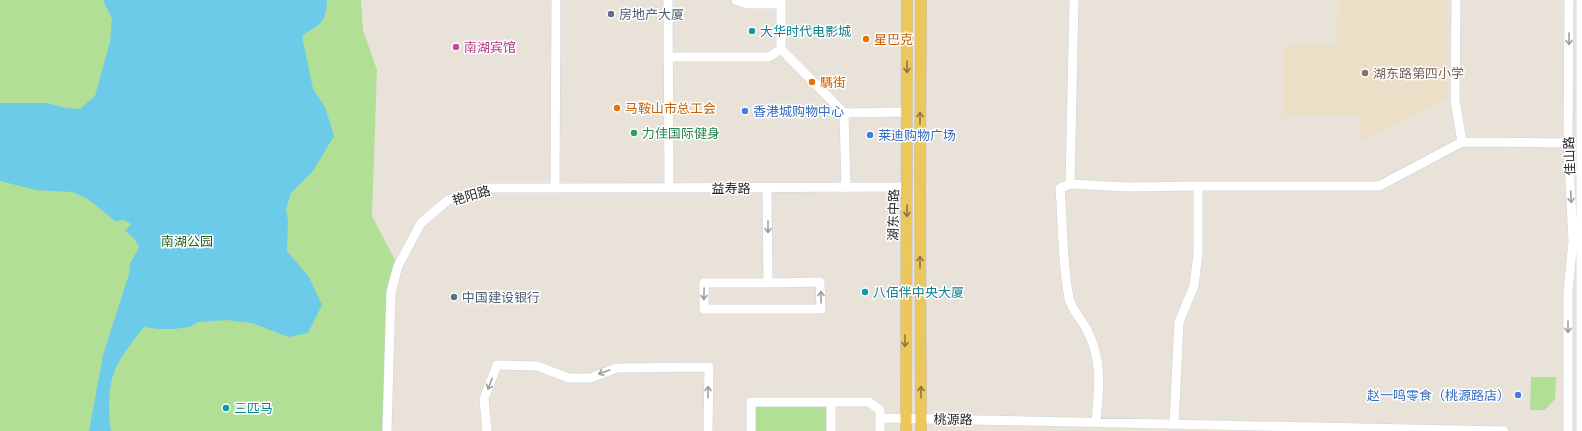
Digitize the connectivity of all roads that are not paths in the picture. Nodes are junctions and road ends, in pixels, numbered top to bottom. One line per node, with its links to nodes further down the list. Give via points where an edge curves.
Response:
1 (556, 0): 20 (street)
2 (668, 0): 12 (street)
3 (736, 0): 10 (street, via 747,4)
4 (907, 0): 13 (main road, 湖东中路, one-way to 13)
5 (921, 0): 30 (main road, 湖东中路, one-way to 5)
6 (1074, 0): 17 (street)
7 (1456, 0): 15 (street, via 1455,100)
8 (1569, 0): 16 (street, 佳山路, one-way to 16)
9 (1581, 0): 24 (street, 佳山路)
10 (782, 2): 11 (street)
11 (781, 49): 12 (street, via 769,57); 14 (street)
12 (668, 57): 21 (street)
13 (907, 112): 14 (street); 19 (main road, 湖东中路)
14 (844, 113): 23 (street)
15 (1462, 142): 16 (street); 18 (street, via 1379,186)
16 (1568, 143): 25 (street, 佳山路, one-way to 25)
17 (1070, 184): 18 (street, via 1127,187); 31 (street, via 1060,188 1066,279 1069,300 1087,329 1098,357)
18 (1198, 186): 32 (street, via 1198,253 1194,286 1179,322)
19 (907, 187): 23 (street, 益寿路); 29 (main road, 湖东中路, one-way to 29)
20 (554, 188): 21 (street, 益寿路); 33 (street, 艳阳路, via 487,188 448,200 421,223 398,266 391,292)
21 (669, 188): 22 (street, 益寿路)
22 (767, 188): 23 (street, 益寿路); 26 (street, one-way to 26)
23 (846, 188)
24 (1581, 231): 25 (street); 43 (street, 佳山路)
25 (1574, 241): 42 (street, 佳山路, one-way to 42, via 1568,292)
26 (768, 282): 26 (street, one-way to 26, via 704,283 704,309 821,309 820,282)
27 (831, 402): 28 (street, via 869,402 880,410); 36 (street, via 751,402); 37 (street)
28 (880, 418): 29 (street, 桃源路); 38 (street)
29 (906, 418): 30 (street, 桃源路); 39 (main road, 湖东中路)
30 (921, 419): 31 (street, 桃源路); 40 (main road, 湖东中路)
31 (1096, 422): 32 (street, 桃源路)
32 (1174, 424): 41 (street, 桃源路)
33 (387, 431)
34 (487, 431): 35 (street, one-way to 34, via 709,367 617,368 590,378 569,378 537,366 501,365 497,365 484,399)
35 (708, 431)
36 (751, 431)
37 (831, 431)
38 (880, 431)
39 (906, 431)
40 (921, 431)
41 (1504, 431)
42 (1568, 431)
43 (1581, 431)

